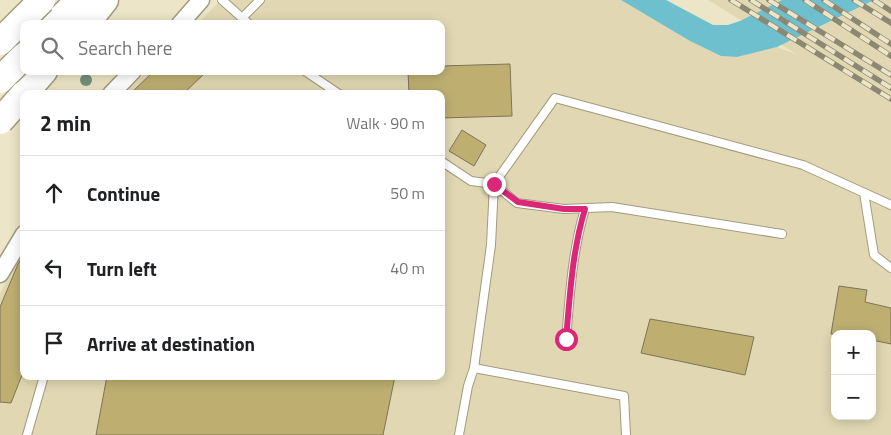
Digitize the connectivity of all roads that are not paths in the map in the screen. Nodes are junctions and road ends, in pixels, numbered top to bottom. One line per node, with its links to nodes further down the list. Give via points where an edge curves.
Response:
1 (42, 0): 8 (highway, bridge)
2 (78, 0): 9 (highway)
3 (105, 0): 10 (highway)
4 (201, 0): 11 (street)
5 (222, 0): 7 (lane)
6 (260, 0): 7 (lane)
7 (243, 17): 12 (lane)
8 (22, 20)
9 (59, 20)
10 (89, 20)
11 (184, 20)
12 (246, 20)
13 (20, 22): 14 (highway, bridge)
14 (0, 42)
15 (20, 60): 20 (highway, bridge)
16 (0, 74): 24 (street)
17 (41, 75): 21 (highway)
18 (129, 75): 22 (street)
19 (311, 75): 23 (lane)
20 (0, 80)
21 (28, 90)
22 (115, 90)
23 (333, 90)
24 (20, 92)
25 (20, 100): 26 (highway, bridge)
26 (0, 122)
27 (445, 164): 28 (lane, via 471,181)
28 (494, 184): 29 (lane, via 555,98 803,165); 31 (lane, via 518,202); 37 (lane, via 492,245)
29 (864, 192): 30 (lane); 34 (lane, via 874,255)
30 (891, 205)
31 (585, 209): 32 (lane, via 612,207); 36 (lane, via 573,260)
32 (782, 234)
33 (20, 241): 35 (street)
34 (891, 268)
35 (0, 274)
36 (566, 339)
37 (474, 368): 40 (lane); 41 (lane, via 624,396)
38 (43, 380): 39 (lane)
39 (27, 435)
40 (459, 435)
41 (626, 435)

